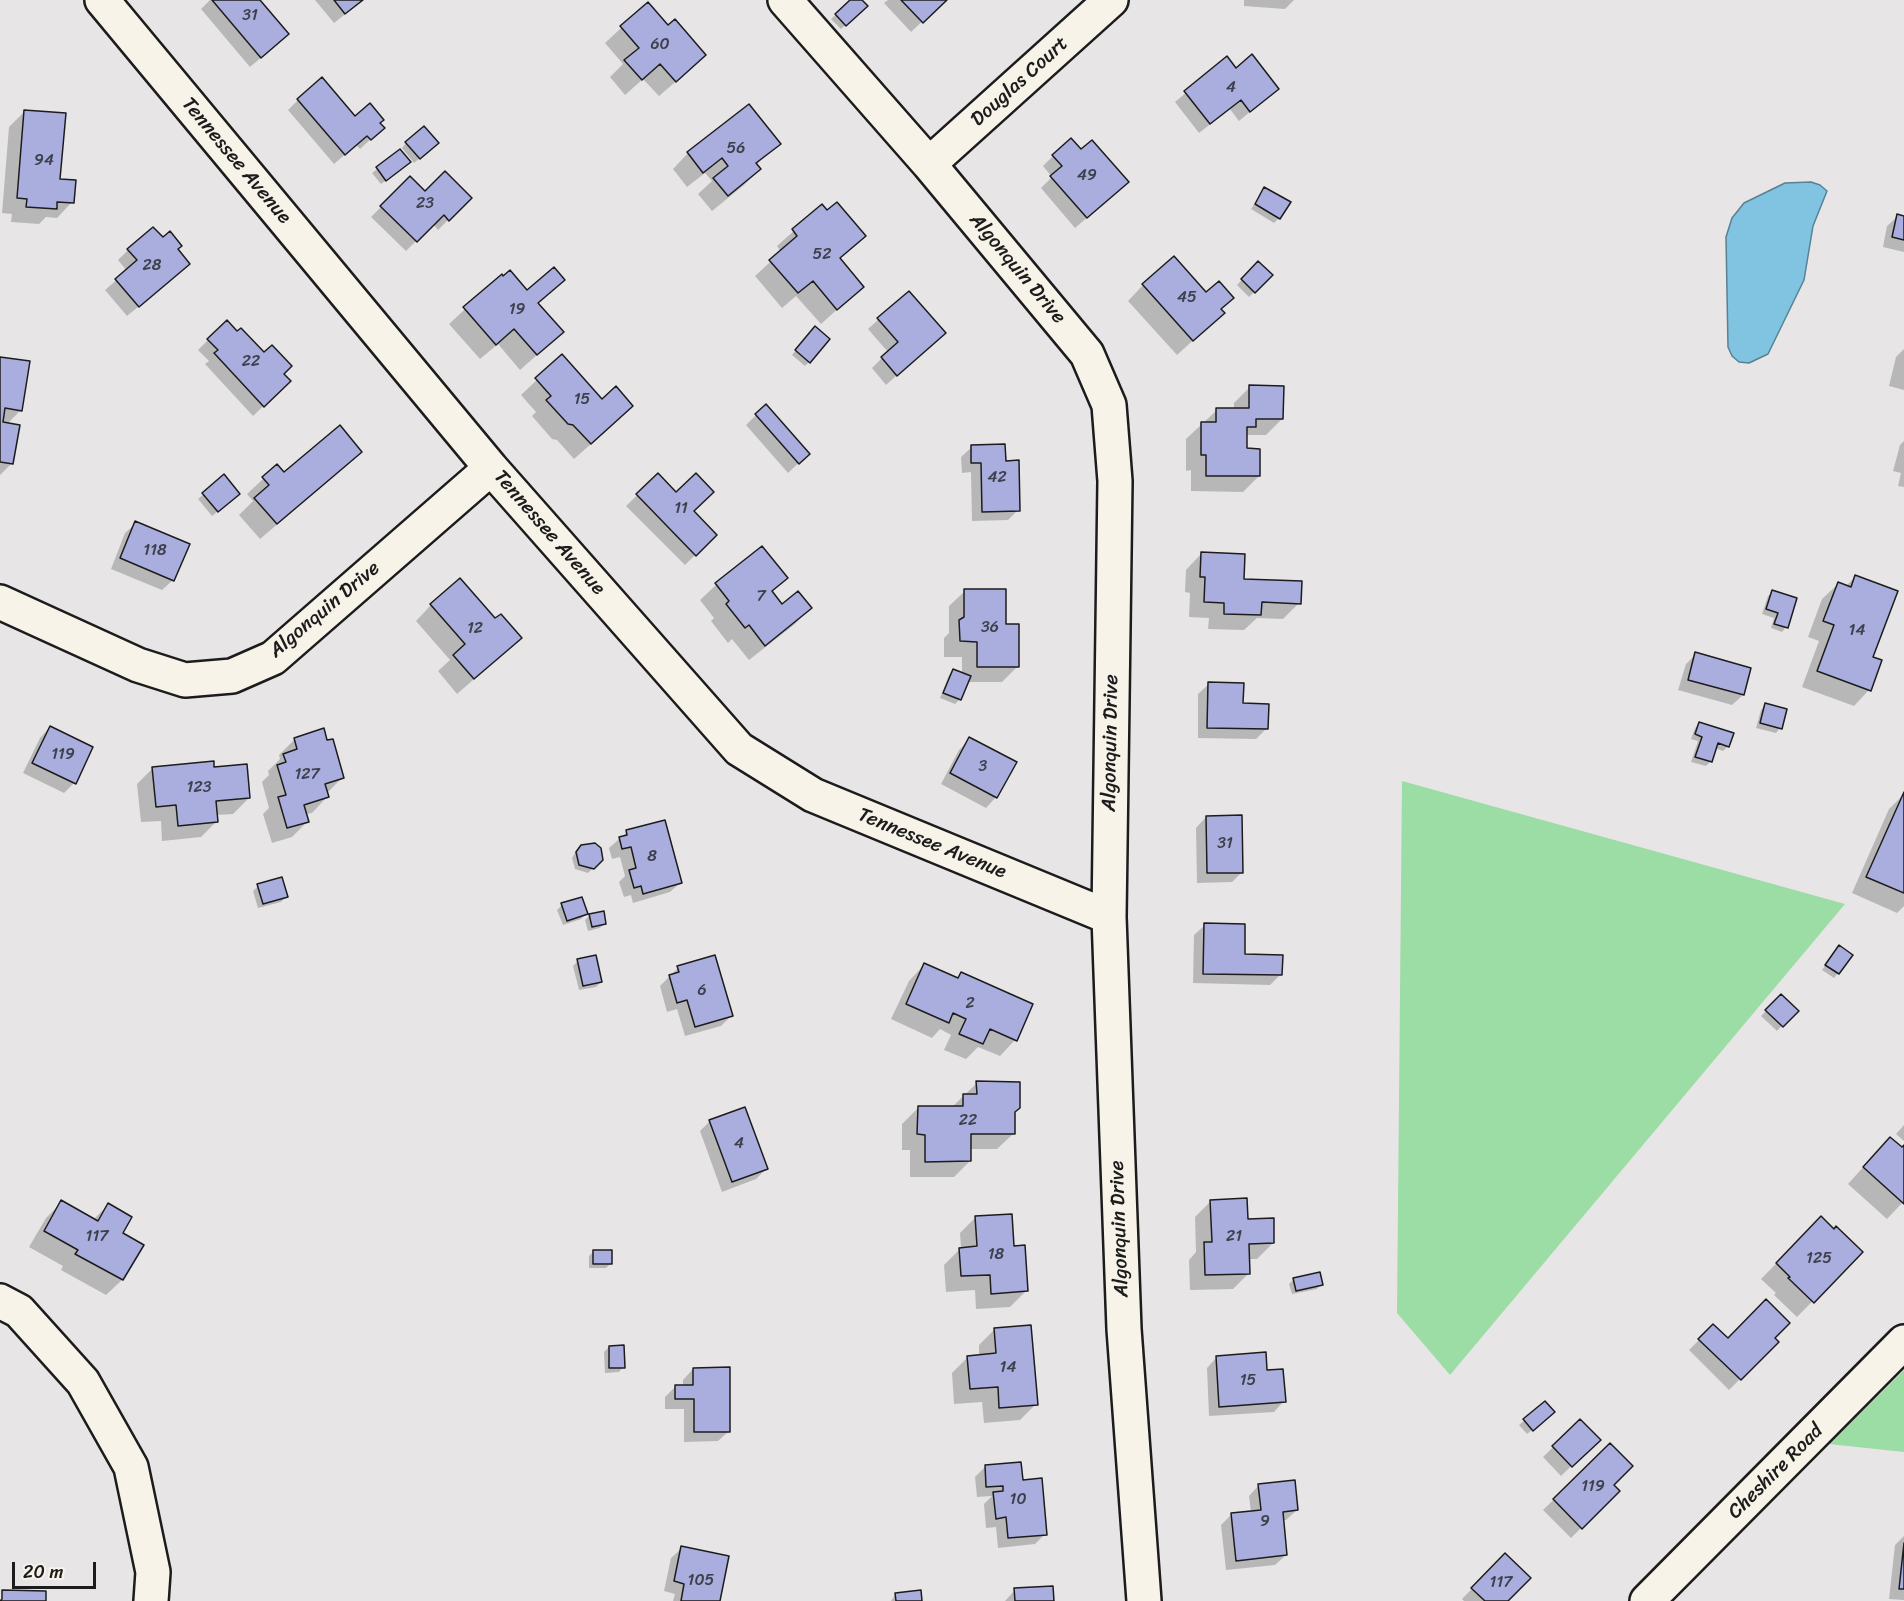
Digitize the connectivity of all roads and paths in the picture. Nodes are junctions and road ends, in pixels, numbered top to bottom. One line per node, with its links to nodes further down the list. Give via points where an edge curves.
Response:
1 (102, 0): 5 (street, Tennessee Avenue)
2 (785, 0): 4 (street, Algonquin Drive)
3 (1111, 0): 4 (street, Douglas Court)
4 (929, 164): 7 (street, Algonquin Drive, via 1087,354 1109,405 1115,482)
5 (491, 468): 6 (street, Algonquin Drive, via 273,658 232,676 185,680 138,665); 7 (street, Tennessee Avenue, via 740,749 813,795)
6 (0, 602)
7 (1108, 917): 11 (street, Algonquin Drive, via 1124,1329)
8 (0, 1301): 10 (street, via 19,1311 83,1382 131,1467 153,1572)
9 (1904, 1342): 12 (street, Cheshire Road)
10 (151, 1601)
11 (1144, 1601)
12 (1647, 1601)

